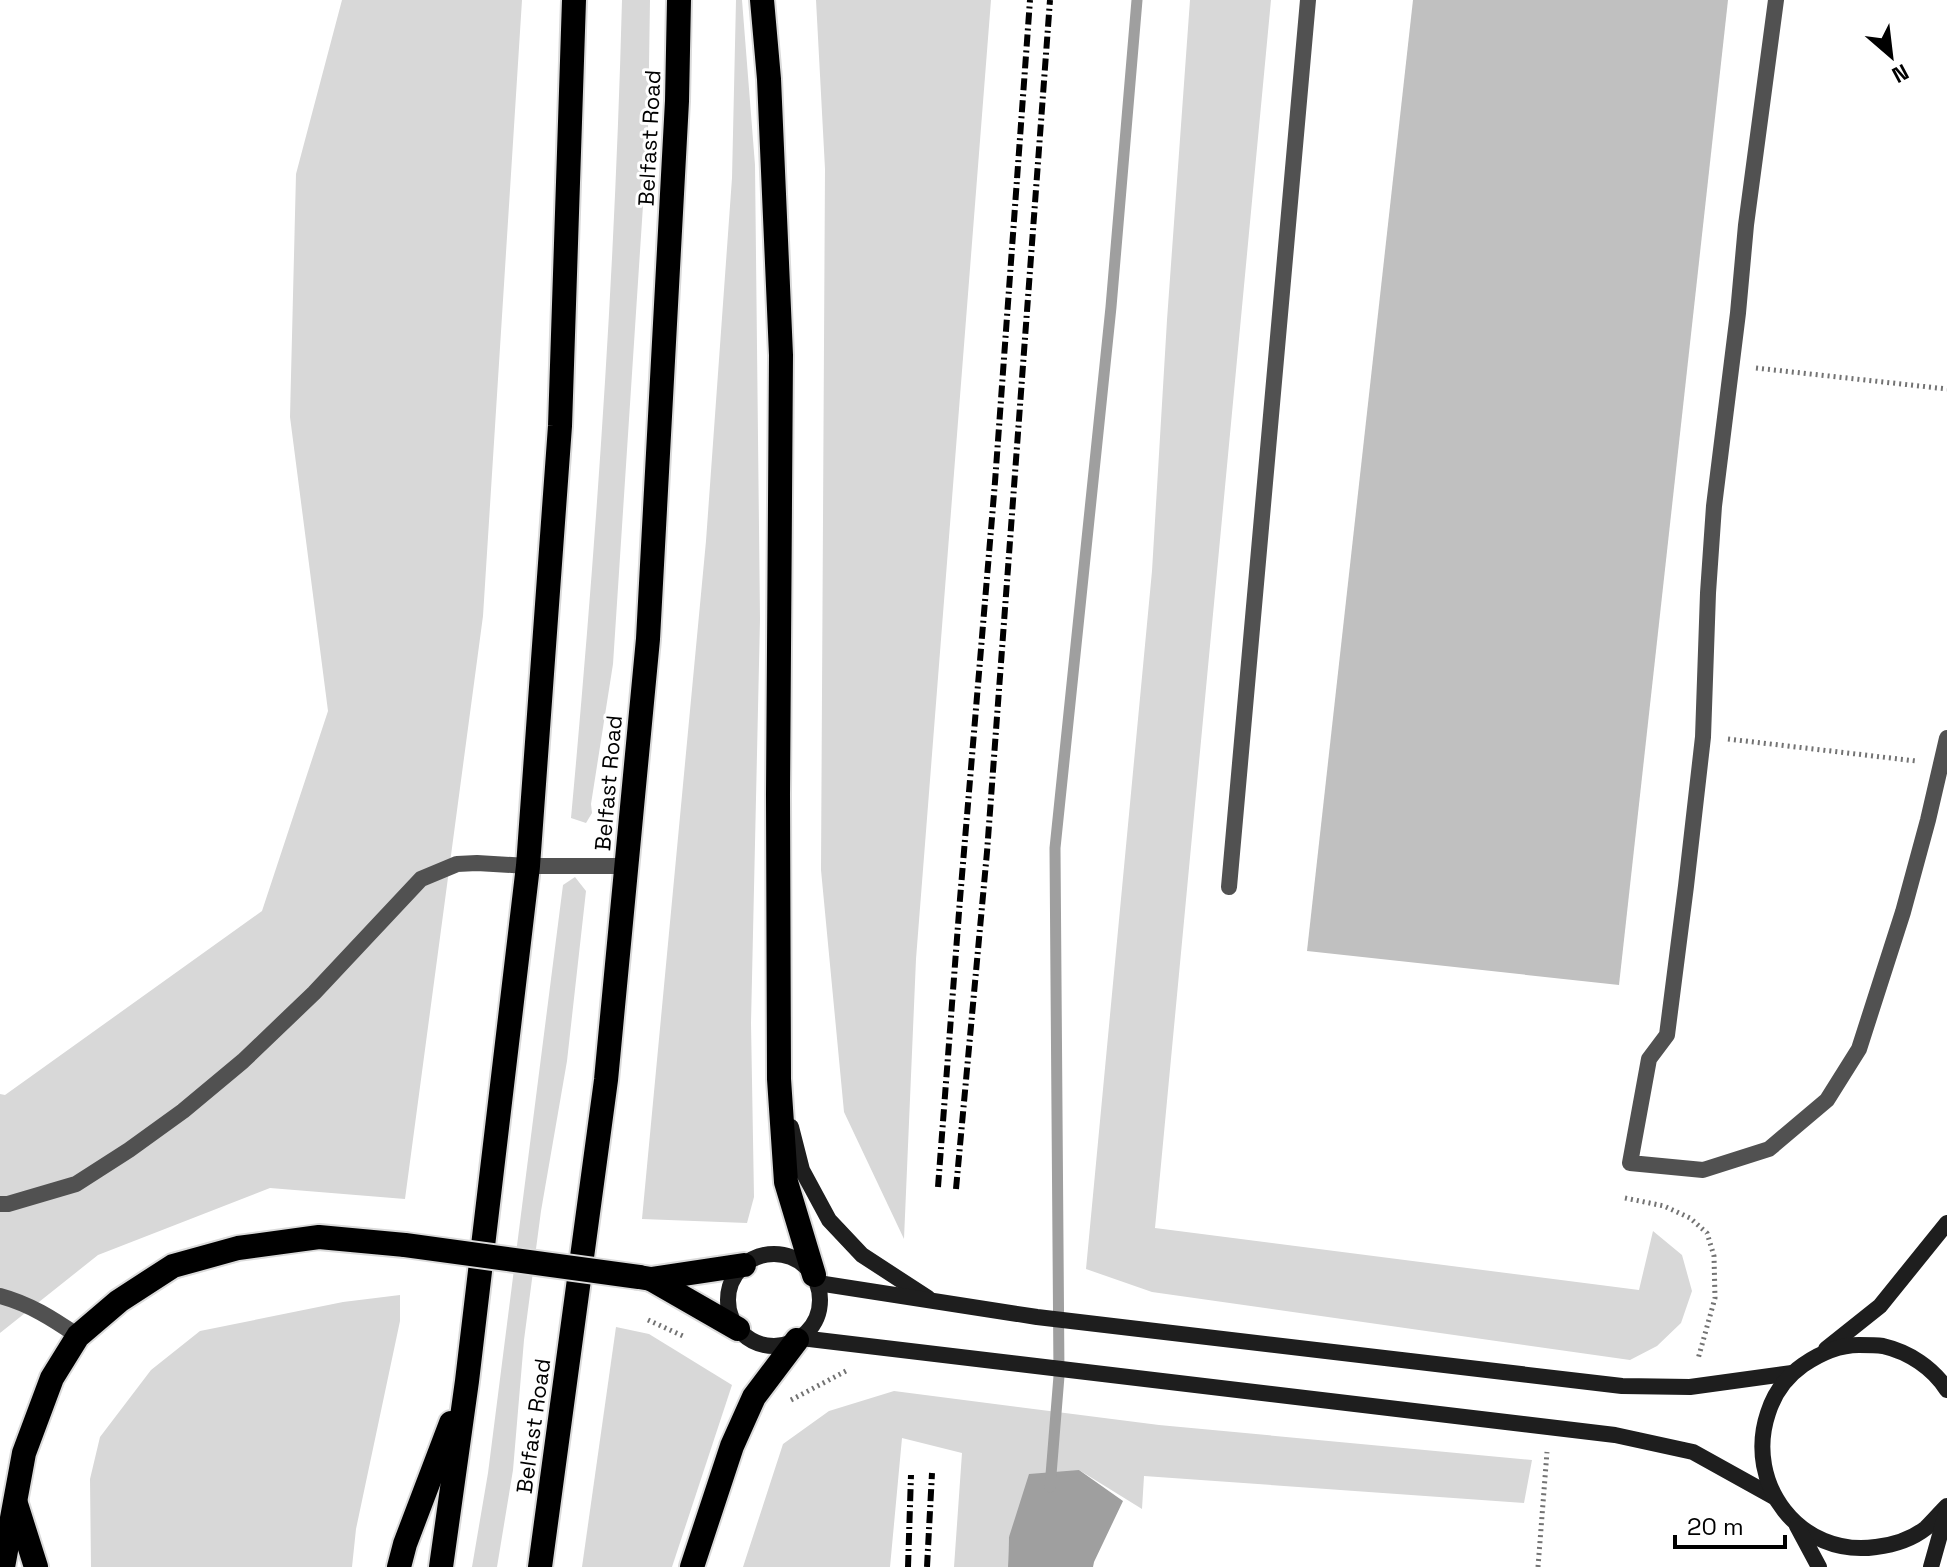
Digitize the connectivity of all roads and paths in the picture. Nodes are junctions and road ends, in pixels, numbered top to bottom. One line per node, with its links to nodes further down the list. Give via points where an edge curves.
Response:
1 (574, 0): 11 (highway, via 560,426)
2 (679, 0): 12 (highway, Belfast Road, via 649,623)
3 (762, 0): 14 (highway, via 781,355)
4 (1308, 0): 13 (lane)
5 (1776, 0): 6 (lane)
6 (1731, 366): 7 (path); 8 (lane, via 1713,520)
7 (1947, 389)
8 (1703, 737): 9 (lane, via 1667,1035 1649,1059 1630,1163 1703,1170 1769,1149 1827,1100 1859,1049 1907,898); 10 (path)
9 (1947, 738)
10 (1916, 761)
11 (528, 866): 12 (lane); 16 (lane, via 457,864 421,879 314,993 183,1111 76,1184); 28 (highway)
12 (626, 866): 40 (highway, Belfast Road, via 606,1080)
13 (1229, 887)
14 (779, 1079): 20 (highway, via 786,1182); 22 (street, via 802,1170 829,1220 862,1255)
15 (1625, 1198): 29 (path, via 1664,1206 1707,1233 1714,1256 1715,1298)
16 (0, 1204)
17 (1947, 1223): 26 (street, via 1880,1306)
18 (744, 1265): 19 (highway); 20 (street, via 757,1256 789,1256); 23 (street, via 729,1289 731,1317)
19 (645, 1278): 23 (highway); 24 (highway, bridge, via 319,1237 238,1248 173,1266)
20 (816, 1279): 22 (street); 25 (street, via 821,1307)
21 (0, 1296): 24 (lane, via 46,1314)
22 (934, 1302): 29 (street, via 1622,1386)
23 (738, 1329): 25 (street, via 766,1346)
24 (78, 1336): 33 (highway, via 52,1378 24,1453)
25 (799, 1339): 31 (street); 41 (highway, via 754,1397)
26 (1819, 1355): 27 (street); 30 (street, via 1850,1345 1882,1346 1913,1357)
27 (1792, 1373): 29 (street); 32 (street, via 1773,1399 1762,1430 1762,1465)
28 (467, 1381): 38 (highway); 39 (highway)
29 (1690, 1387)
30 (1947, 1390)
31 (1549, 1428): 32 (street, via 1693,1452); 42 (path)
32 (1774, 1497): 35 (street)
33 (15, 1498): 36 (highway); 37 (highway)
34 (1947, 1507): 35 (street, via 1924,1529 1893,1545 1860,1550 1826,1543); 44 (street)
35 (1796, 1524): 43 (street)
36 (3, 1567)
37 (36, 1567)
38 (399, 1567)
39 (441, 1567)
40 (540, 1567)
41 (692, 1567)
42 (1538, 1567)
43 (1819, 1567)
44 (1931, 1567)

